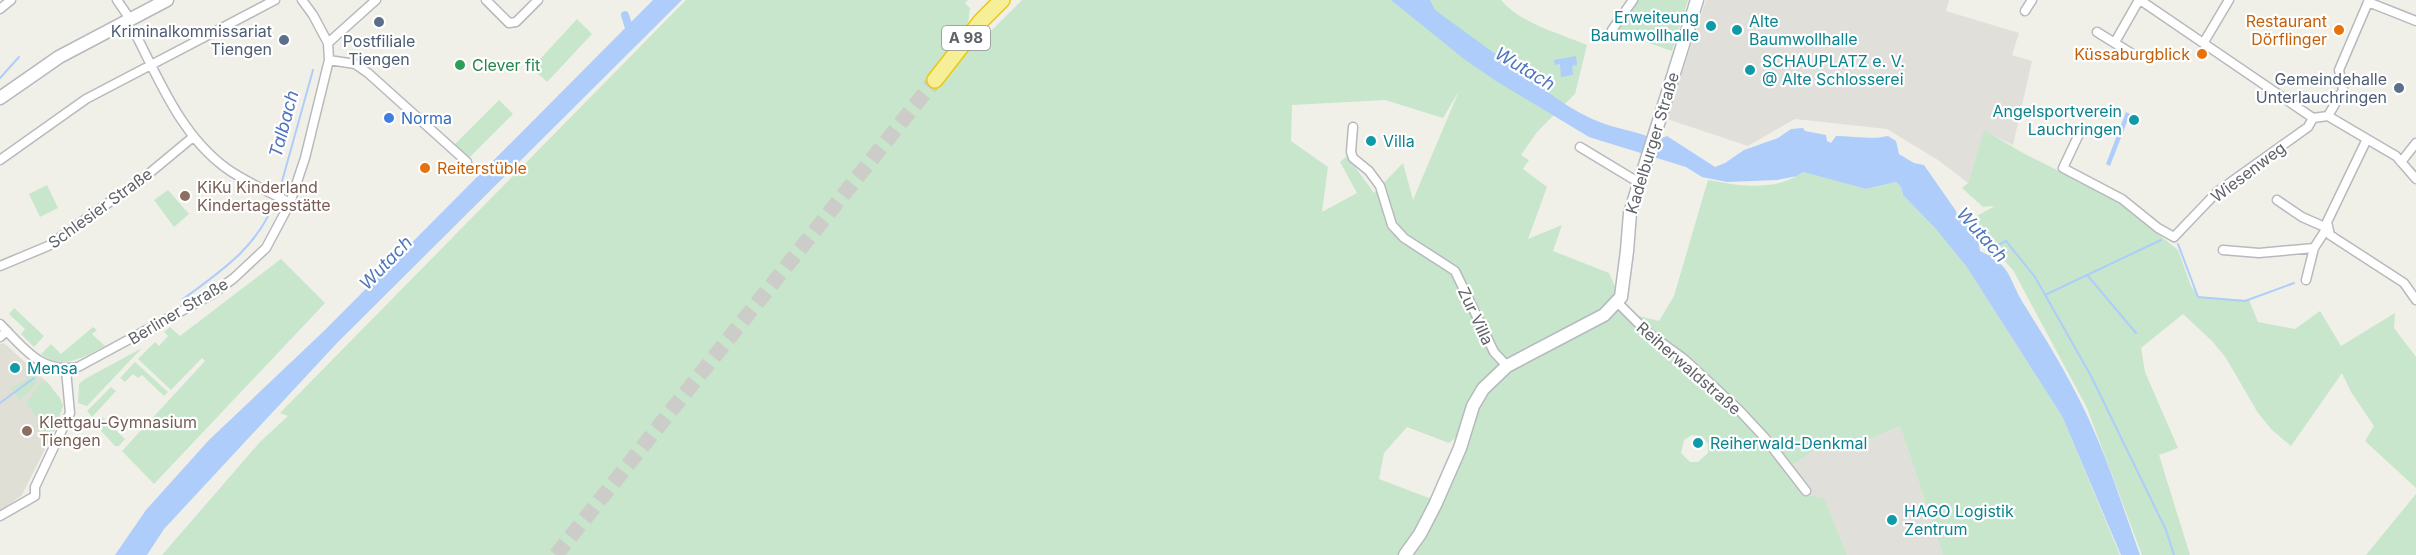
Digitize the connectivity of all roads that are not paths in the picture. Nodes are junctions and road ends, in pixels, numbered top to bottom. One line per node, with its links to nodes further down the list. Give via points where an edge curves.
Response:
1 (11, 0): 16 (street)
2 (117, 0): 18 (street)
3 (167, 0): 18 (main road)
4 (275, 0): 28 (street)
5 (302, 0): 23 (street, Berliner Straße)
6 (376, 0): 23 (street)
7 (486, 0): 8 (street, via 509,23 516,22)
8 (538, 0)
9 (1002, 0): 29 (highway, A 98)
10 (1633, 0): 20 (street)
11 (1697, 0): 43 (main road, Kadelburger Straße)
12 (2032, 0): 17 (street)
13 (2140, 0): 24 (street); 25 (street)
14 (2229, 0): 25 (street)
15 (2369, 1): 19 (street); 31 (street, via 2339,70 2343,90)
16 (0, 9)
17 (2025, 11)
18 (130, 19): 30 (main road, via 59,57)
19 (2416, 21)
20 (1612, 30)
21 (2097, 32): 24 (street)
22 (136, 35): 28 (street)
23 (328, 42): 27 (street, Berliner Straße)
24 (2115, 42): 26 (street)
25 (2204, 42): 32 (street)
26 (2134, 55)
27 (329, 60): 40 (street, via 355,64 368,73); 45 (street, Berliner Straße)
28 (151, 64): 35 (street); 39 (street, via 86,99)
29 (935, 80)
30 (0, 98)
31 (2328, 116): 32 (street); 36 (street)
32 (2313, 118): 34 (street, Wiesenweg, via 2308,127 2217,192 2174,237 2122,199 2063,168)
33 (1353, 127): 55 (street, Zur Villa, via 1353,158 1380,186 1392,225 1404,238 1455,271 1494,352)
34 (2080, 132)
35 (193, 136): 45 (street, via 226,168); 49 (street, Schlesier Straße, via 146,176 48,246)
36 (2367, 139): 41 (street); 46 (street)
37 (2416, 143): 41 (street)
38 (1580, 147): 43 (street)
39 (0, 160)
40 (467, 162)
41 (2401, 162): 42 (street)
42 (2416, 179)
43 (1638, 182): 52 (main road, Kadelburger Straße, via 1630,213 1621,297)
44 (2277, 200): 46 (street)
45 (291, 203): 56 (street, Berliner Straße, via 266,248 234,278 166,321 88,363)
46 (2327, 228): 47 (street); 51 (street, via 2330,235 2404,283)
47 (2314, 248): 48 (street, via 2259,253); 50 (street)
48 (2223, 250)
49 (0, 266)
50 (2306, 280)
51 (2415, 295)
52 (1617, 302): 55 (main road, via 1604,315); 57 (street, Reiherwaldstraße, via 1739,410)
53 (0, 324): 54 (street)
54 (4, 334): 56 (street, via 40,363)
55 (1507, 366): 59 (main road, via 1483,388 1473,406 1436,505)
56 (66, 370): 58 (street, via 70,413 35,487 35,496)
57 (1806, 491)
58 (0, 516)
59 (1405, 555)

